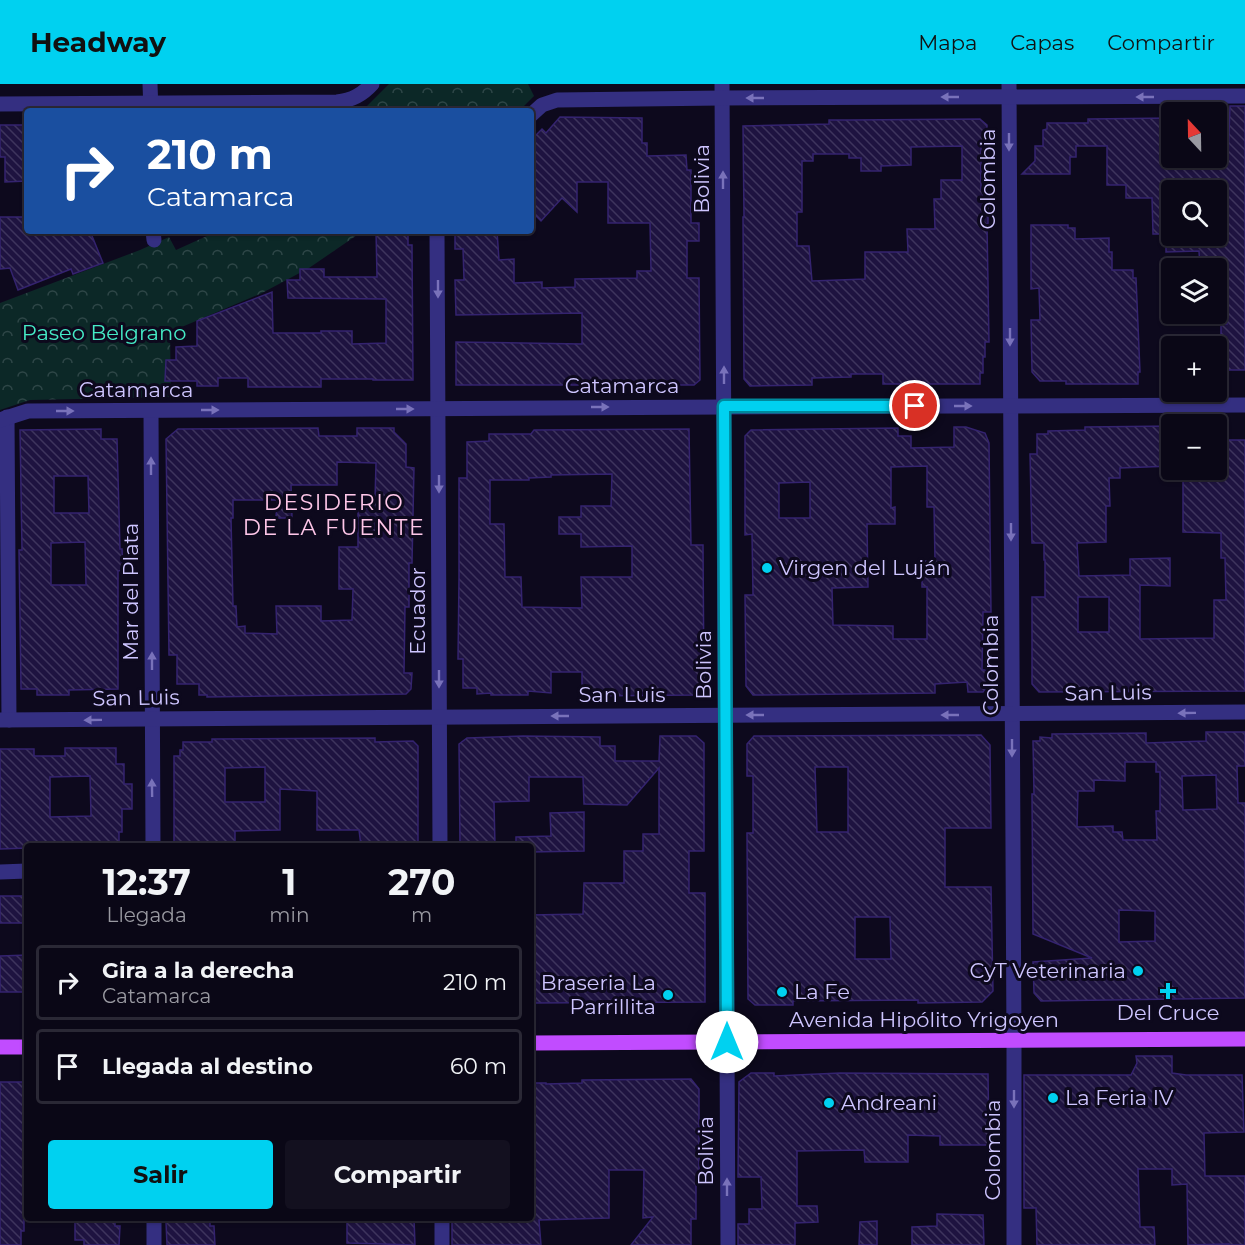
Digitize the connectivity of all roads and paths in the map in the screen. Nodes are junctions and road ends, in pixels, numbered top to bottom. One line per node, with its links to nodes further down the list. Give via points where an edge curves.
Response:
1 (150, 84): 7 (street)
2 (372, 84): 7 (street, via 355,98 337,102)
3 (722, 91): 4 (street, one-way to 3); 8 (street, via 557,100); 11 (street, Bolivia, one-way to 3)
4 (1009, 91): 5 (street, one-way to 4); 12 (street, Colombia, one-way to 12)
5 (1245, 96)
6 (0, 104): 7 (street)
7 (151, 107)
8 (537, 110)
9 (437, 234): 13 (street, Ecuador, one-way to 13)
10 (1245, 405): 12 (street, Catamarca)
11 (724, 406): 12 (street, Catamarca, one-way to 12); 13 (street, Catamarca, one-way to 11); 17 (street, Bolivia)
12 (1010, 406): 18 (street, Colombia, one-way to 18)
13 (438, 409): 14 (street, Catamarca, one-way to 13); 19 (street, Ecuador, one-way to 19)
14 (151, 411): 15 (street, Catamarca, one-way to 14, via 28,411); 20 (street, Mar del Plata, one-way to 14)
15 (4, 419): 21 (street)
16 (1245, 712): 18 (street, San Luis, one-way to 18)
17 (725, 715): 18 (street, San Luis, one-way to 17); 19 (street, San Luis, one-way to 19); 28 (street, Bolivia)
18 (1012, 715): 27 (street, Colombia, one-way to 27)
19 (440, 717): 20 (street, San Luis); 23 (street, Ecuador)
20 (152, 719): 21 (street, San Luis, one-way to 21); 22 (street, Mar del Plata, one-way to 20)
21 (5, 720)
22 (153, 843)
23 (440, 843)
24 (24, 871): 25 (street)
25 (0, 872)
26 (1245, 1039): 27 (main road, Avenida Hipólito Yrigoyen)
27 (1014, 1041): 28 (main road, Avenida Hipólito Yrigoyen); 37 (street, Colombia, one-way to 37)
28 (727, 1042): 29 (main road, Avenida Hipólito Yrigoyen); 36 (street, Bolivia, one-way to 28)
29 (534, 1043)
30 (0, 1047): 31 (main road)
31 (24, 1047)
32 (154, 1221): 34 (street)
33 (442, 1221): 35 (street)
34 (154, 1245)
35 (442, 1245)
36 (728, 1245)
37 (1014, 1245)

